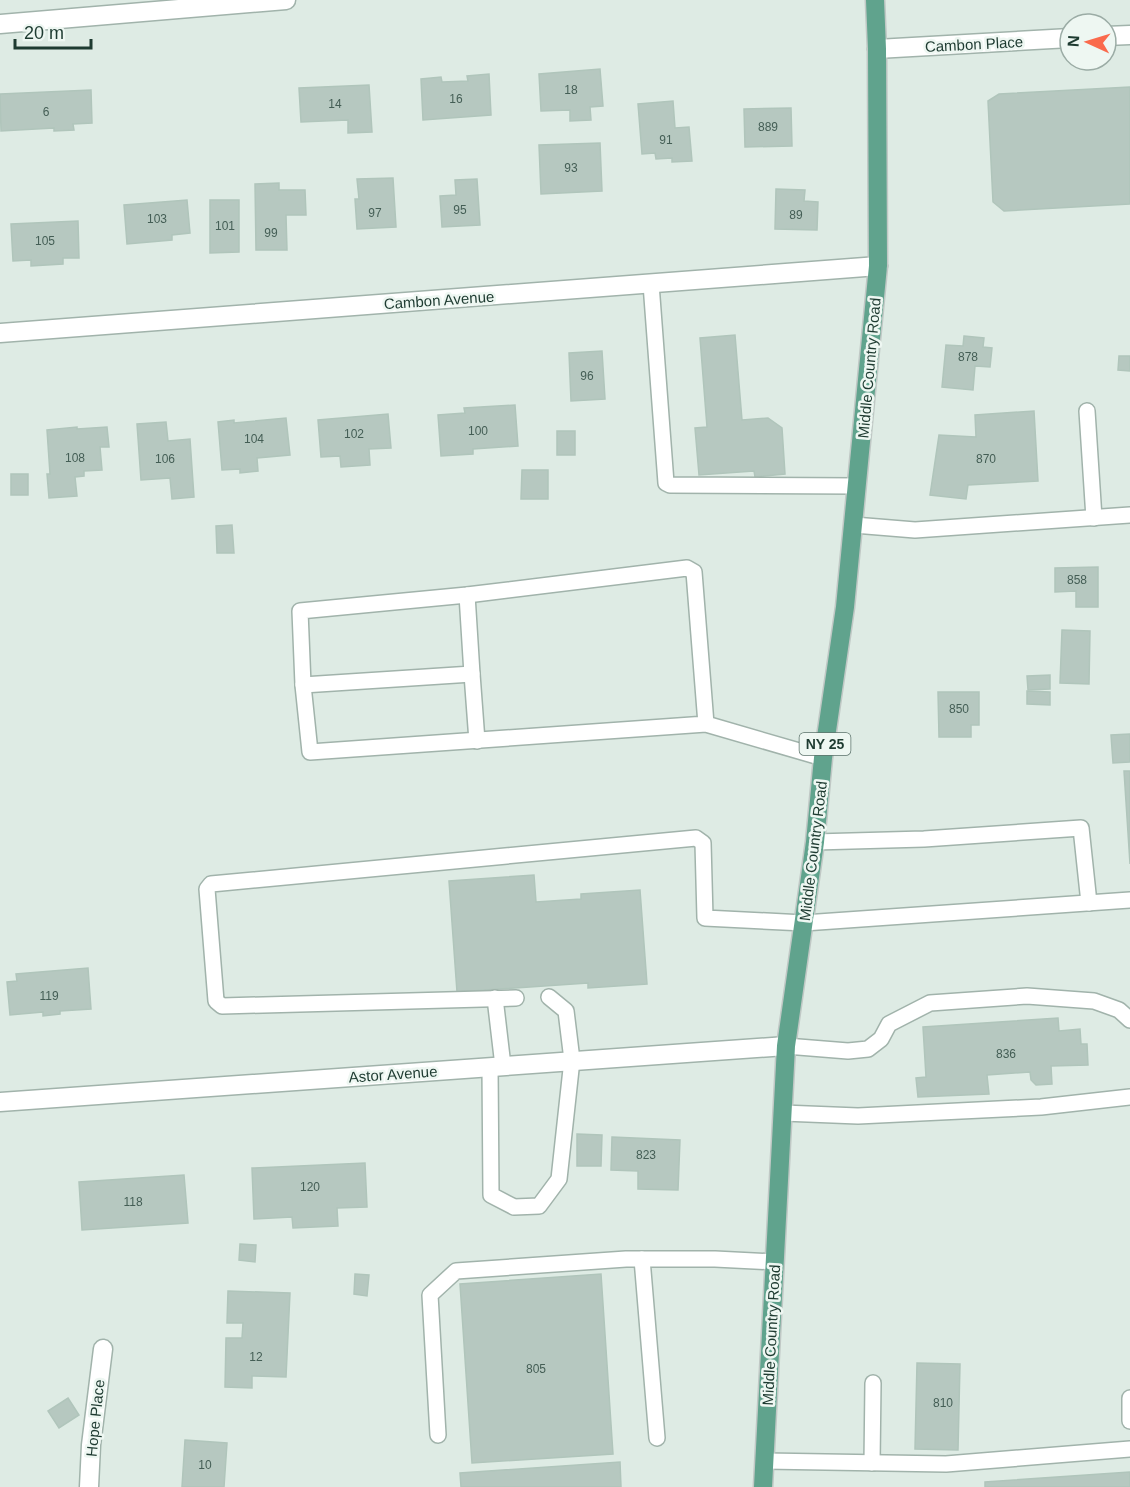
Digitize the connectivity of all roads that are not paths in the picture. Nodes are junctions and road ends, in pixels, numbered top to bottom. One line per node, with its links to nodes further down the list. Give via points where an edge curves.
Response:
1 (286, 0): 3 (street)
2 (875, 0): 5 (main road, Middle Country Road / NY 25)
3 (0, 24)
4 (1058, 39): 5 (street, Cambon Place)
5 (877, 49): 6 (main road, Middle Country Road / NY 25)
6 (878, 266): 7 (street, Cambon Avenue); 10 (main road, Middle Country Road / NY 25)
7 (651, 284): 8 (street, Cambon Avenue); 10 (lane, via 666,483)
8 (0, 333)
9 (1087, 411): 12 (lane)
10 (857, 486): 13 (main road, Middle Country Road / NY 25)
11 (1130, 515): 12 (lane)
12 (1094, 518): 13 (lane, via 915,530)
13 (854, 525): 19 (main road, Middle Country Road / NY 25)
14 (467, 595): 15 (lane); 16 (lane, via 300,611); 17 (lane, via 691,570)
15 (472, 674): 16 (lane); 18 (lane)
16 (303, 685): 18 (lane, via 310,752)
17 (706, 724): 18 (lane); 19 (lane)
18 (477, 741)
19 (823, 758): 20 (main road, Middle Country Road / NY 25)
20 (815, 842): 22 (lane, via 1081,828); 23 (main road, Middle Country Road / NY 25)
21 (1130, 900): 22 (lane)
22 (1089, 903): 23 (lane)
23 (804, 923): 25 (lane, via 705,918 703,843 696,838 208,886 216,1001 222,1006); 28 (main road, Middle Country Road / NY 25)
24 (549, 997): 29 (lane, via 566,1011)
25 (495, 998): 26 (lane); 30 (lane)
26 (516, 998)
27 (1130, 1020): 28 (lane, via 1119,1010 1094,1001 1028,996 930,1003 889,1024 881,1039 868,1049)
28 (786, 1046): 29 (street, Astor Avenue); 33 (main road, Middle Country Road / NY 25)
29 (572, 1060): 30 (street, Astor Avenue); 30 (lane, via 559,1179 539,1206 514,1207 491,1195)
30 (496, 1066): 32 (street, Astor Avenue)
31 (1130, 1097): 33 (lane, via 1041,1107 858,1116)
32 (0, 1102)
33 (783, 1113): 35 (main road, Middle Country Road / NY 25)
34 (642, 1259): 35 (lane); 40 (lane, via 456,1271 429,1295); 41 (lane)
35 (775, 1262): 43 (main road, Middle Country Road / NY 25)
36 (103, 1349): 45 (street, Hope Place)
37 (873, 1383): 44 (lane)
38 (1130, 1398): 39 (lane)
39 (1130, 1421)
40 (438, 1435)
41 (657, 1438)
42 (1130, 1449): 44 (lane, via 946,1464)
43 (765, 1461): 44 (lane); 46 (main road, Middle Country Road / NY 25)
44 (872, 1463)
45 (89, 1487)
46 (763, 1487)

